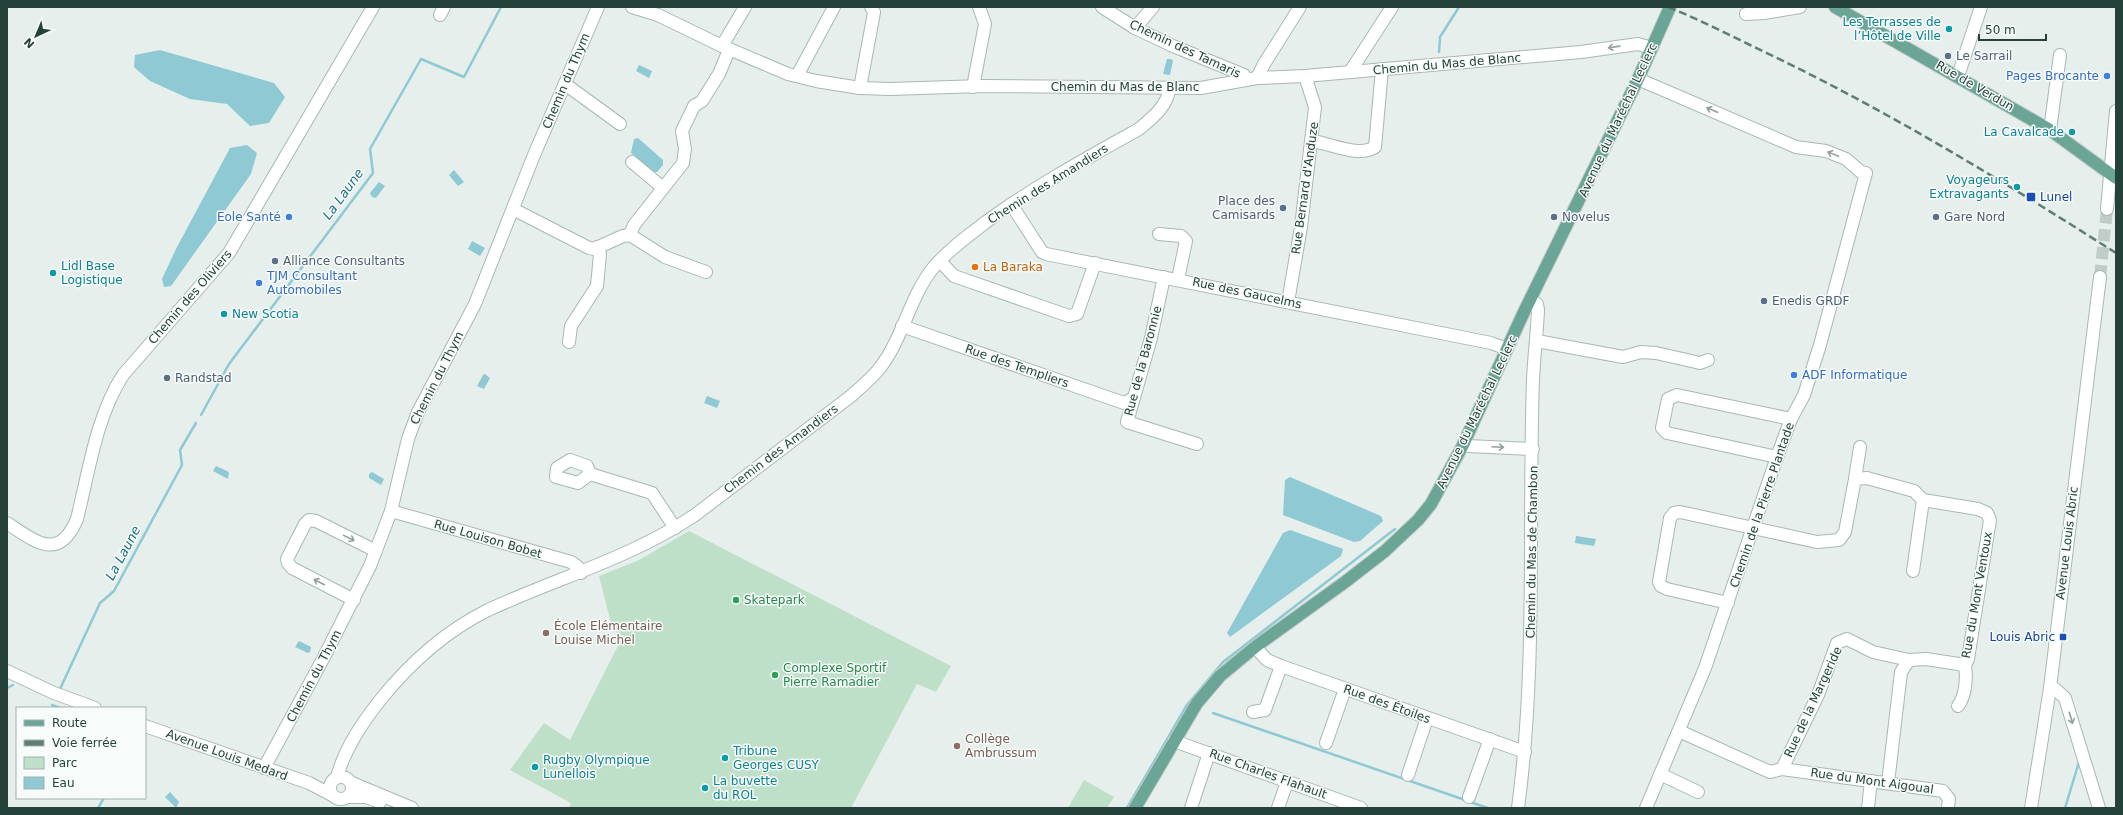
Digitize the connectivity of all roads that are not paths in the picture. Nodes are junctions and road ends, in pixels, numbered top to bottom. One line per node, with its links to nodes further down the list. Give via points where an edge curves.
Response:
1 (373, 7): 69 (street, Chemin des Oliviers, via 230,253 115,387 103,418 70,535 60,543 48,545 36,541)
2 (598, 7): 28 (street, Chemin du Thym)
3 (632, 7): 18 (street, Chemin du Mas de Blanc, via 658,15)
4 (745, 7): 18 (street)
5 (834, 7): 23 (street)
6 (871, 7): 30 (street, via 874,12)
7 (979, 7): 29 (street, via 985,24)
8 (1102, 7): 17 (street, Chemin des Tamaris)
9 (1153, 7): 17 (street)
10 (1300, 7): 27 (street, via 1264,64)
11 (1392, 7): 22 (street)
12 (1800, 7): 16 (street)
13 (1835, 7): 25 (main road, Rue de Verdun)
14 (1981, 7): 25 (street)
15 (1668, 12): 19 (main road, Avenue du Maréchal Leclerc)
16 (1746, 14)
17 (1135, 28): 27 (street, Chemin des Tamaris)
18 (725, 48): 23 (street, Chemin du Mas de Blanc); 38 (street, via 719,74 702,100 694,106 682,131 685,149 683,164)
19 (1652, 48): 21 (street, Chemin du Mas de Blanc, one-way to 21, via 1638,44 1581,52); 26 (main road, Avenue du Maréchal Leclerc)
20 (2060, 55): 34 (street)
21 (1382, 69): 22 (street, Chemin du Mas de Blanc); 35 (street, via 1374,147 1367,152)
22 (1350, 72): 24 (street, Chemin du Mas de Blanc)
23 (797, 76): 30 (street, Chemin du Mas de Blanc)
24 (1305, 76): 27 (street, Chemin du Mas de Blanc); 35 (street, Rue Bernard d'Anduze, via 1316,107)
25 (1958, 76): 34 (main road, Rue de Verdun)
26 (1638, 78): 51 (main road, Avenue du Maréchal Leclerc); 59 (street, Chemin de la Pierre Plantade, one-way to 26, via 1804,395 1820,345 1866,173 1861,172 1846,159 1826,151 1796,147)
27 (1251, 79): 31 (street, Chemin du Mas de Blanc, via 1201,88)
28 (565, 84): 33 (street); 40 (street, Chemin du Thym)
29 (972, 87): 30 (street, Chemin du Mas de Blanc); 31 (street, Chemin du Mas de Blanc)
30 (860, 88)
31 (1170, 89): 39 (street, Chemin des Amandiers, via 1156,116 1139,129)
32 (2116, 111): 37 (street)
33 (620, 124)
34 (2050, 130): 37 (main road, Rue de Verdun)
35 (1311, 142): 52 (street, Rue Bernard d'Anduze, via 1301,227)
36 (632, 162): 38 (street)
37 (2113, 175): 41 (street)
38 (663, 188): 43 (street)
39 (1011, 204): 45 (street, Chemin des Amandiers, via 960,241); 46 (street, Rue des Gaucelms, via 1042,252)
40 (513, 210): 44 (street, via 589,248); 68 (street, Chemin du Thym, via 475,304 418,412 408,439)
41 (2107, 210)
42 (1159, 234): 50 (street, via 1181,236 1186,241)
43 (630, 235): 44 (street); 47 (street, via 665,257)
44 (597, 247): 55 (street, via 600,254 597,286 571,326)
45 (940, 261): 46 (street, via 954,276 1070,316 1076,314); 53 (street, Chemin des Amandiers, via 921,286)
46 (1095, 263): 48 (street, Rue des Gaucelms)
47 (706, 272)
48 (1164, 277): 50 (street, Rue des Gaucelms); 58 (street, Rue de la Baronnie, via 1151,338)
49 (2100, 277): 82 (street, Avenue Louis Abric)
50 (1178, 280): 52 (street, Rue des Gaucelms)
51 (1531, 300): 54 (street, Chemin du Mas de Chambon, via 1537,304 1538,310); 56 (main road, Avenue du Maréchal Leclerc)
52 (1288, 302): 56 (street, Rue des Gaucelms, via 1491,343)
53 (902, 326): 58 (street, Rue des Templiers, via 1124,403); 70 (street, Chemin des Amandiers, via 880,368 851,396)
54 (1537, 341): 57 (street, via 1623,357 1640,352 1700,363); 63 (street, Chemin du Mas de Chambon)
55 (569, 342)
56 (1507, 349): 60 (main road, Avenue du Maréchal Leclerc)
57 (1708, 360)
58 (1132, 399): 61 (street, Rue de la Baronnie, via 1127,422)
59 (1791, 419): 64 (street, Chemin de la Pierre Plantade); 64 (street, via 1677,395 1668,399 1662,428 1667,433)
60 (1464, 443): 63 (street, one-way to 63, via 1468,446); 77 (main road, Avenue du Maréchal Leclerc, via 1445,482 1418,520 1385,551 1345,582)
61 (1197, 444)
62 (1860, 447): 66 (street)
63 (1533, 450): 93 (street, Chemin du Mas de Chambon, via 1531,647)
64 (1777, 456): 71 (street, Chemin de la Pierre Plantade)
65 (590, 474): 70 (street, via 652,493)
66 (1855, 479): 67 (street, Rue du Mont Ventoux, via 1867,478 1914,491); 71 (street, via 1845,532 1839,540 1817,542)
67 (1923, 500): 73 (street); 79 (street, Rue du Mont Ventoux, via 1978,509 1986,513 1990,520)
68 (391, 511): 72 (street, Chemin du Thym); 74 (street, Rue Louison Bobet, via 571,562)
69 (7, 523)
70 (675, 528): 74 (street, Chemin des Amandiers)
71 (1753, 528): 76 (street, Chemin de la Pierre Plantade); 76 (street, via 1680,512 1674,513 1670,518 1659,582 1661,586)
72 (376, 551): 75 (street, Chemin du Thym); 75 (street, one-way to 72, via 292,568 287,559 309,520 316,521)
73 (1913, 571)
74 (581, 573): 94 (street, Chemin des Amandiers, via 487,611 459,627 434,646 411,664 389,689 364,720)
75 (354, 600): 96 (street, Chemin du Thym)
76 (1728, 603): 89 (street, Chemin de la Pierre Plantade, via 1705,668)
77 (1255, 646): 80 (street, Rue des Étoiles, via 1267,660); 91 (main road, Avenue du Maréchal Leclerc, via 1209,687)
78 (1909, 660): 79 (street, Rue du Mont Ventoux, via 1926,659); 97 (street, Rue de la Margeride, via 1873,652 1847,639 1837,644 1818,696); 105 (street, via 1901,672)
79 (1965, 665): 84 (street, via 1963,699)
80 (1281, 666): 83 (street, Rue des Étoiles); 86 (street, via 1265,710)
81 (7, 671): 85 (street)
82 (2050, 688): 120 (street, Avenue Louis Abric); 121 (street, one-way to 121, via 2065,698)
83 (1344, 689): 87 (street, Rue des Étoiles); 92 (street)
84 (1958, 706)
85 (92, 707)
86 (1253, 712)
87 (1427, 718): 90 (street, Rue des Étoiles); 99 (street)
88 (146, 726): 96 (street, Avenue Louis Medard)
89 (1678, 731): 97 (street, Rue de la Margeride, via 1770,772); 98 (street, Chemin de la Pierre Plantade)
90 (1490, 739): 93 (street, Rue des Étoiles); 109 (street)
91 (1174, 741): 95 (street, Rue Charles Flahault); 112 (main road, Avenue du Maréchal Leclerc)
92 (1326, 743)
93 (1525, 752): 116 (street, Chemin du Mas de Chambon)
94 (346, 754): 100 (street, Chemin des Amandiers); 101 (street)
95 (1209, 754): 103 (street, Rue Charles Flahault); 113 (street)
96 (264, 768): 104 (street, Avenue Louis Medard)
97 (1782, 769): 102 (street, Rue du Mont Aigoual)
98 (1660, 774): 106 (street); 117 (street, Chemin de la Pierre Plantade)
99 (1408, 776)
100 (334, 779): 101 (street, via 343,776); 104 (street, Avenue Louis Medard); 107 (street, via 330,788)
101 (350, 781): 108 (street, via 352,789); 111 (street)
102 (1871, 781): 105 (street, Rue du Mont Aigoual); 118 (street)
103 (1288, 782): 114 (street); 115 (street, Rue Charles Flahault)
104 (309, 783): 107 (street, Avenue Louis Medard)
105 (1888, 783): 119 (street, Rue du Mont Aigoual, via 1943,791 1949,799)
106 (1698, 792)
107 (332, 794): 108 (street, via 341,799)
108 (348, 797): 110 (street, via 366,797)
109 (1469, 797)
110 (395, 808)
111 (412, 808)
112 (1135, 808)
113 (1191, 808)
114 (1278, 808)
115 (1361, 808)
116 (1518, 808)
117 (1646, 808)
118 (1868, 808)
119 (1948, 808)
120 (2032, 808)
121 (2099, 808)

